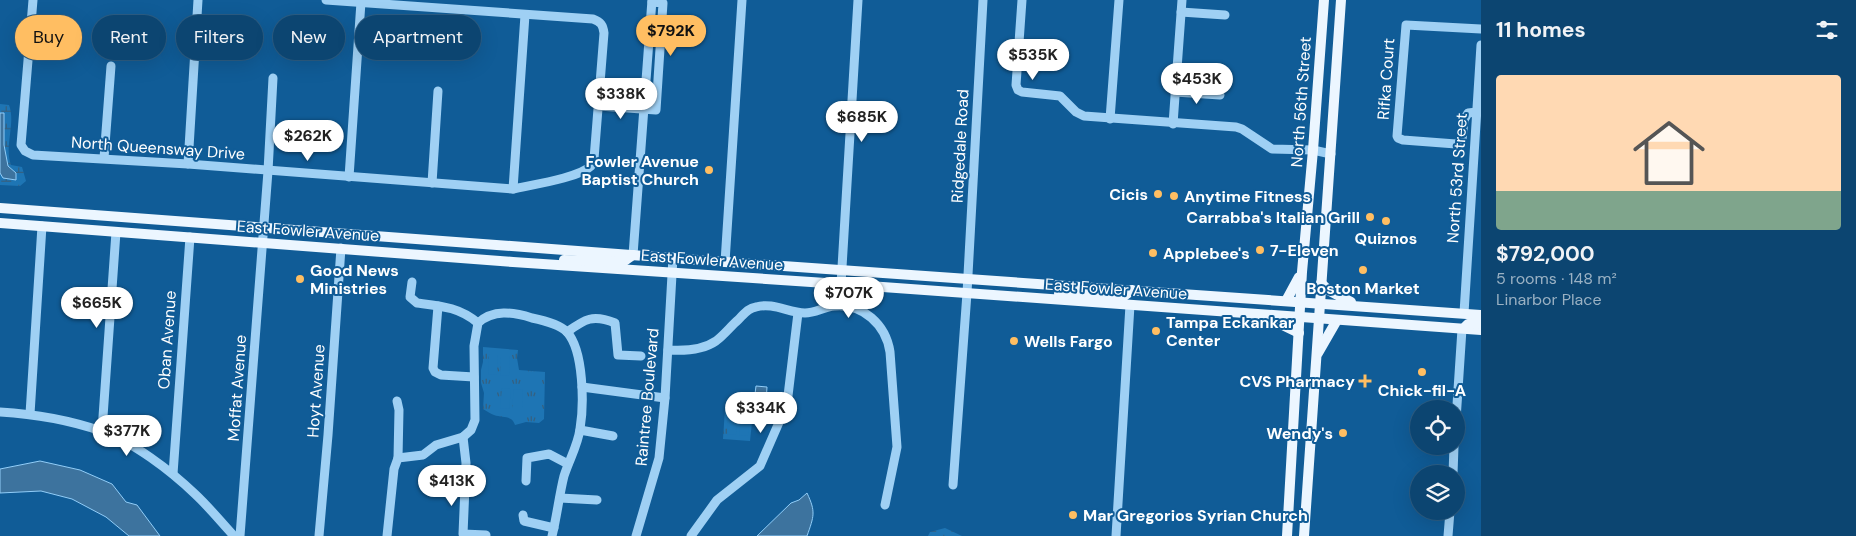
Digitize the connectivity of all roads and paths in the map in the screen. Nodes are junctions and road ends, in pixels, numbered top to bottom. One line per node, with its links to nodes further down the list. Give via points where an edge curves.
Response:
1 (33, 0): 31 (street, North Queensway Drive, via 21,145 33,155)
2 (198, 0): 32 (street)
3 (326, 0): 13 (street)
4 (742, 0): 48 (street)
5 (858, 0): 49 (street)
6 (983, 0): 52 (street, Ridgedale Road)
7 (1022, 0): 27 (street, via 1018,90 1060,96 1084,116)
8 (1119, 0): 27 (street)
9 (1182, 0): 14 (street)
10 (1324, 0): 29 (main road, North 56th Street)
11 (1341, 0): 30 (main road, North 56th Street)
12 (652, 1): 25 (street, via 663,3 656,110)
13 (361, 2): 15 (street); 34 (street)
14 (1181, 12): 16 (street); 22 (street)
15 (525, 15): 24 (street, via 599,21 604,33); 36 (street)
16 (1225, 15)
17 (1481, 30): 26 (street, Rifka Court, via 1406,25 1397,136 1403,140 1456,144 1462,140 1468,113)
18 (1481, 45): 26 (street, North 53rd Street)
19 (110, 66): 31 (street)
20 (273, 78): 33 (street, Moffat Avenue)
21 (438, 90): 35 (street)
22 (1175, 92): 23 (street); 28 (street)
23 (1220, 95)
24 (599, 106): 25 (street); 36 (street, North Queensway Drive, via 592,165 584,171)
25 (645, 110): 45 (street)
26 (1477, 112): 66 (street, North 53rd Street)
27 (1110, 118): 28 (street)
28 (1173, 124): 29 (street, via 1236,127 1272,149)
29 (1313, 150): 30 (street); 51 (main road, North 56th Street)
30 (1331, 154): 54 (main road, North 56th Street)
31 (104, 158): 32 (street, North Queensway Drive)
32 (188, 164): 33 (street, North Queensway Drive)
33 (268, 171): 34 (street, North Queensway Drive); 40 (street, Moffat Avenue)
34 (349, 177): 35 (street, North Queensway Drive)
35 (432, 183): 36 (street, North Queensway Drive)
36 (513, 189)
37 (0, 208): 40 (main road, East Fowler Avenue)
38 (0, 223): 39 (main road, East Fowler Avenue)
39 (42, 226): 41 (main road, East Fowler Avenue); 87 (street)
40 (264, 228): 43 (street, Moffat Avenue); 45 (main road, East Fowler Avenue)
41 (116, 232): 42 (main road, East Fowler Avenue); 89 (street)
42 (190, 237): 43 (main road, East Fowler Avenue); 94 (street, Oban Avenue)
43 (263, 242): 44 (main road, East Fowler Avenue); 105 (street, Moffat Avenue)
44 (341, 248): 47 (main road, East Fowler Avenue); 106 (street, Hoyt Avenue)
45 (633, 255): 46 (main road, East Fowler Avenue); 47 (main road, via 623,262 577,259)
46 (673, 258): 48 (main road, East Fowler Avenue); 50 (street, Raintree Boulevard)
47 (513, 262): 50 (main road, East Fowler Avenue)
48 (725, 262): 49 (main road, East Fowler Avenue)
49 (842, 270): 52 (main road, East Fowler Avenue); 55 (street)
50 (672, 272): 55 (main road, East Fowler Avenue); 78 (street, Raintree Boulevard)
51 (1302, 272): 59 (main road); 60 (main road, North 56th Street)
52 (967, 279): 56 (main road, East Fowler Avenue); 57 (street, Ridgedale Road)
53 (412, 282): 64 (street, via 410,297 413,301)
54 (1321, 283): 61 (main road, North 56th Street); 63 (main road, via 1328,290)
55 (841, 284): 57 (main road, East Fowler Avenue)
56 (1132, 290): 58 (main road, via 1124,296 1050,294); 59 (main road, East Fowler Avenue)
57 (967, 294): 58 (main road, East Fowler Avenue); 96 (street, Ridgedale Road)
58 (1045, 299): 62 (main road, East Fowler Avenue)
59 (1286, 301): 60 (main road, East Fowler Avenue)
60 (1300, 302): 61 (main road, East Fowler Avenue); 69 (main road, North 56th Street)
61 (1319, 303): 63 (main road, East Fowler Avenue); 70 (main road, North 56th Street)
62 (1130, 305): 68 (main road, East Fowler Avenue); 110 (street)
63 (1359, 305): 66 (main road, East Fowler Avenue)
64 (438, 306): 72 (street, via 458,310); 81 (street, via 435,372)
65 (798, 313): 78 (street, via 757,306 749,309 716,341 700,348); 99 (street, via 833,306 854,308 872,318 885,334 890,352 897,447); 109 (street, via 787,404 760,466 717,500)
66 (1464, 313): 67 (main road, East Fowler Avenue)
67 (1481, 314)
68 (1260, 315): 69 (main road, East Fowler Avenue); 77 (main road)
69 (1299, 317): 70 (main road, East Fowler Avenue); 77 (main road, North 56th Street)
70 (1318, 318): 71 (main road, East Fowler Avenue); 80 (main road, North 56th Street)
71 (1337, 320): 74 (main road, East Fowler Avenue); 80 (main road)
72 (478, 323): 76 (street, via 490,314 504,313 530,317); 81 (street)
73 (1481, 323): 74 (main road, via 1468,324)
74 (1462, 329): 75 (main road, East Fowler Avenue); 84 (street)
75 (1481, 330)
76 (566, 332): 79 (street, via 588,318 605,319 615,324 618,355); 82 (street, via 581,368)
77 (1299, 332): 111 (main road, North 56th Street)
78 (668, 350): 83 (street, Raintree Boulevard)
79 (641, 356)
80 (1315, 358): 112 (main road, North 56th Street)
81 (474, 377): 91 (street, via 476,420)
82 (582, 387): 83 (street); 88 (street)
83 (665, 398): 108 (street, Raintree Boulevard, via 659,458)
84 (1458, 400)
85 (397, 401): 92 (street)
86 (0, 412): 87 (street)
87 (30, 414): 89 (street)
88 (580, 430): 90 (street); 93 (street)
89 (102, 431): 94 (street, via 136,448)
90 (613, 436)
91 (463, 437): 92 (street, via 436,445 423,455); 103 (street, via 466,463 463,534)
92 (398, 458): 107 (street)
93 (568, 464): 95 (street, via 549,454 527,458); 97 (street)
94 (173, 474): 104 (street)
95 (526, 481)
96 (953, 485)
97 (560, 498): 98 (street); 102 (street)
98 (597, 500)
99 (885, 505)
100 (522, 515): 102 (street, via 524,521)
101 (1449, 520): 113 (street)
102 (553, 532)
103 (486, 535)
104 (234, 536)
105 (240, 536)
106 (319, 536)
107 (387, 536)
108 (636, 536)
109 (692, 536)
110 (1116, 536)
111 (1287, 536)
112 (1304, 536)
113 (1448, 536)

